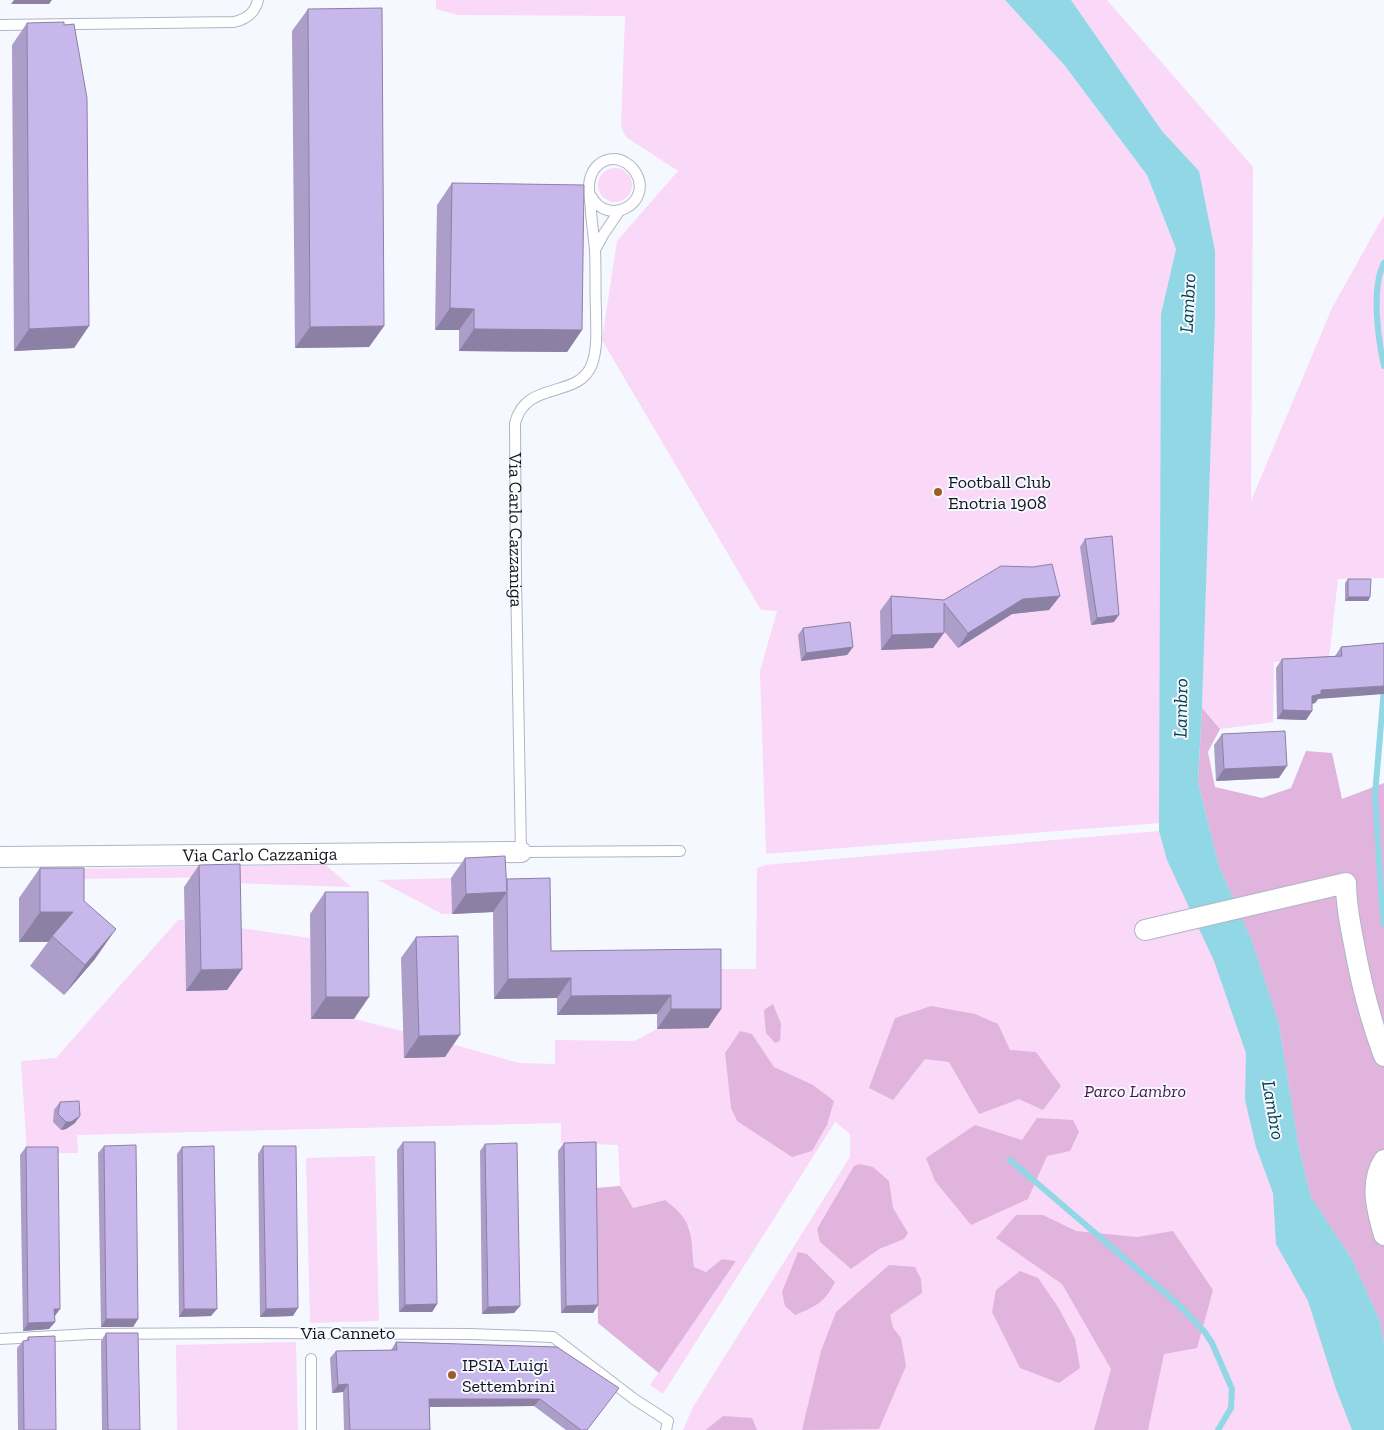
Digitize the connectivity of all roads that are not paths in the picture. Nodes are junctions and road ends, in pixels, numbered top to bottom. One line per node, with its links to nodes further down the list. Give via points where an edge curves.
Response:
1 (258, 0): 2 (lane, via 251,14 234,22)
2 (0, 25)
3 (591, 196): 4 (lane, via 602,208); 4 (lane, via 589,180 597,166 608,160 622,161 637,174 640,186 634,202); 5 (lane, Via Carlo Cazzaniga)
4 (620, 210): 5 (lane)
5 (595, 251): 7 (lane, Via Carlo Cazzaniga, via 596,344 592,364 575,382 528,401 520,409 515,423)
6 (680, 851): 7 (lane, Via Carlo Cazzaniga)
7 (521, 852): 8 (street, Via Carlo Cazzaniga)
8 (0, 857)
9 (1152, 929): 10 (street, via 1346,883 1348,915 1362,986)
10 (1384, 1056)
11 (1384, 1160): 12 (street, via 1376,1182 1377,1209)
12 (1384, 1235)
13 (0, 1338): 15 (lane, Via Canneto, via 273,1333 553,1337)
14 (311, 1358): 16 (lane)
15 (667, 1425)
16 (311, 1430)

